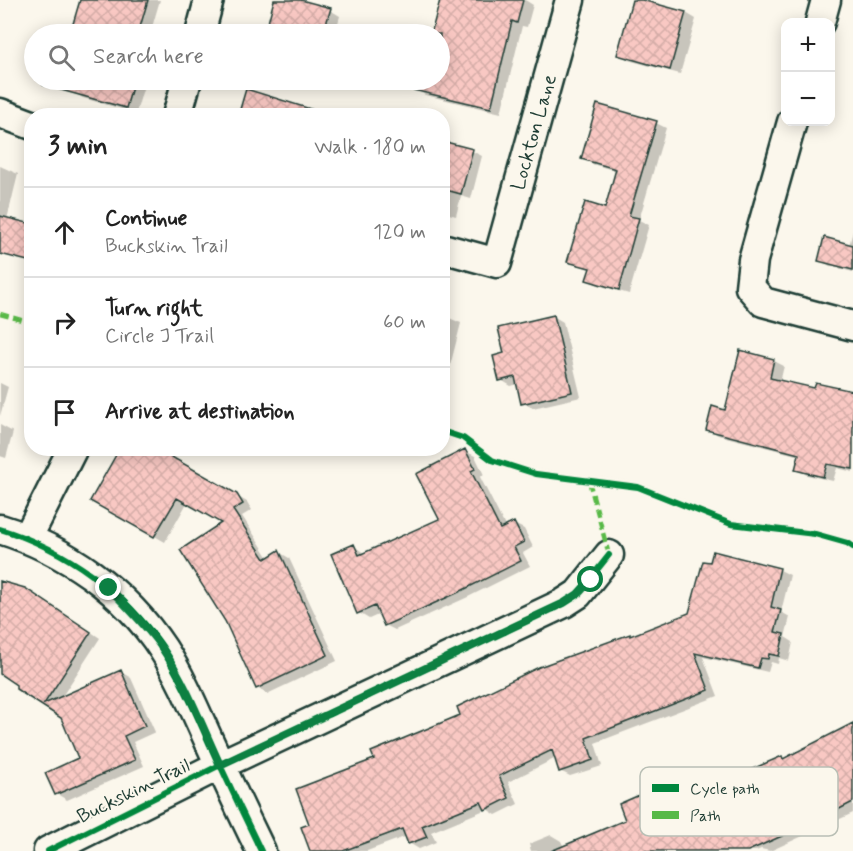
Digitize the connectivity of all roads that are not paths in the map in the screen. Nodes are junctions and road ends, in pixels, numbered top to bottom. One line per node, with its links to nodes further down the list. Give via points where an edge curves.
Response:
1 (209, 0): 5 (street)
2 (570, 0): 11 (street, Lockton Lane, via 497,264)
3 (826, 0): 4 (street)
4 (821, 18)
5 (203, 24)
6 (184, 90): 7 (street)
7 (179, 108)
8 (0, 113): 9 (street)
9 (24, 122)
10 (791, 126): 12 (street, via 753,260 750,287 763,302)
11 (450, 250)
12 (853, 326)
13 (69, 456): 15 (street)
14 (0, 529): 15 (street)
15 (28, 537): 17 (street, via 84,568 136,616 162,647 181,680)
16 (609, 555): 17 (street, Buckskin Trail, via 578,594 564,603)
17 (220, 765): 18 (street, Buckskin Trail); 19 (street)
18 (48, 851)
19 (261, 851)

